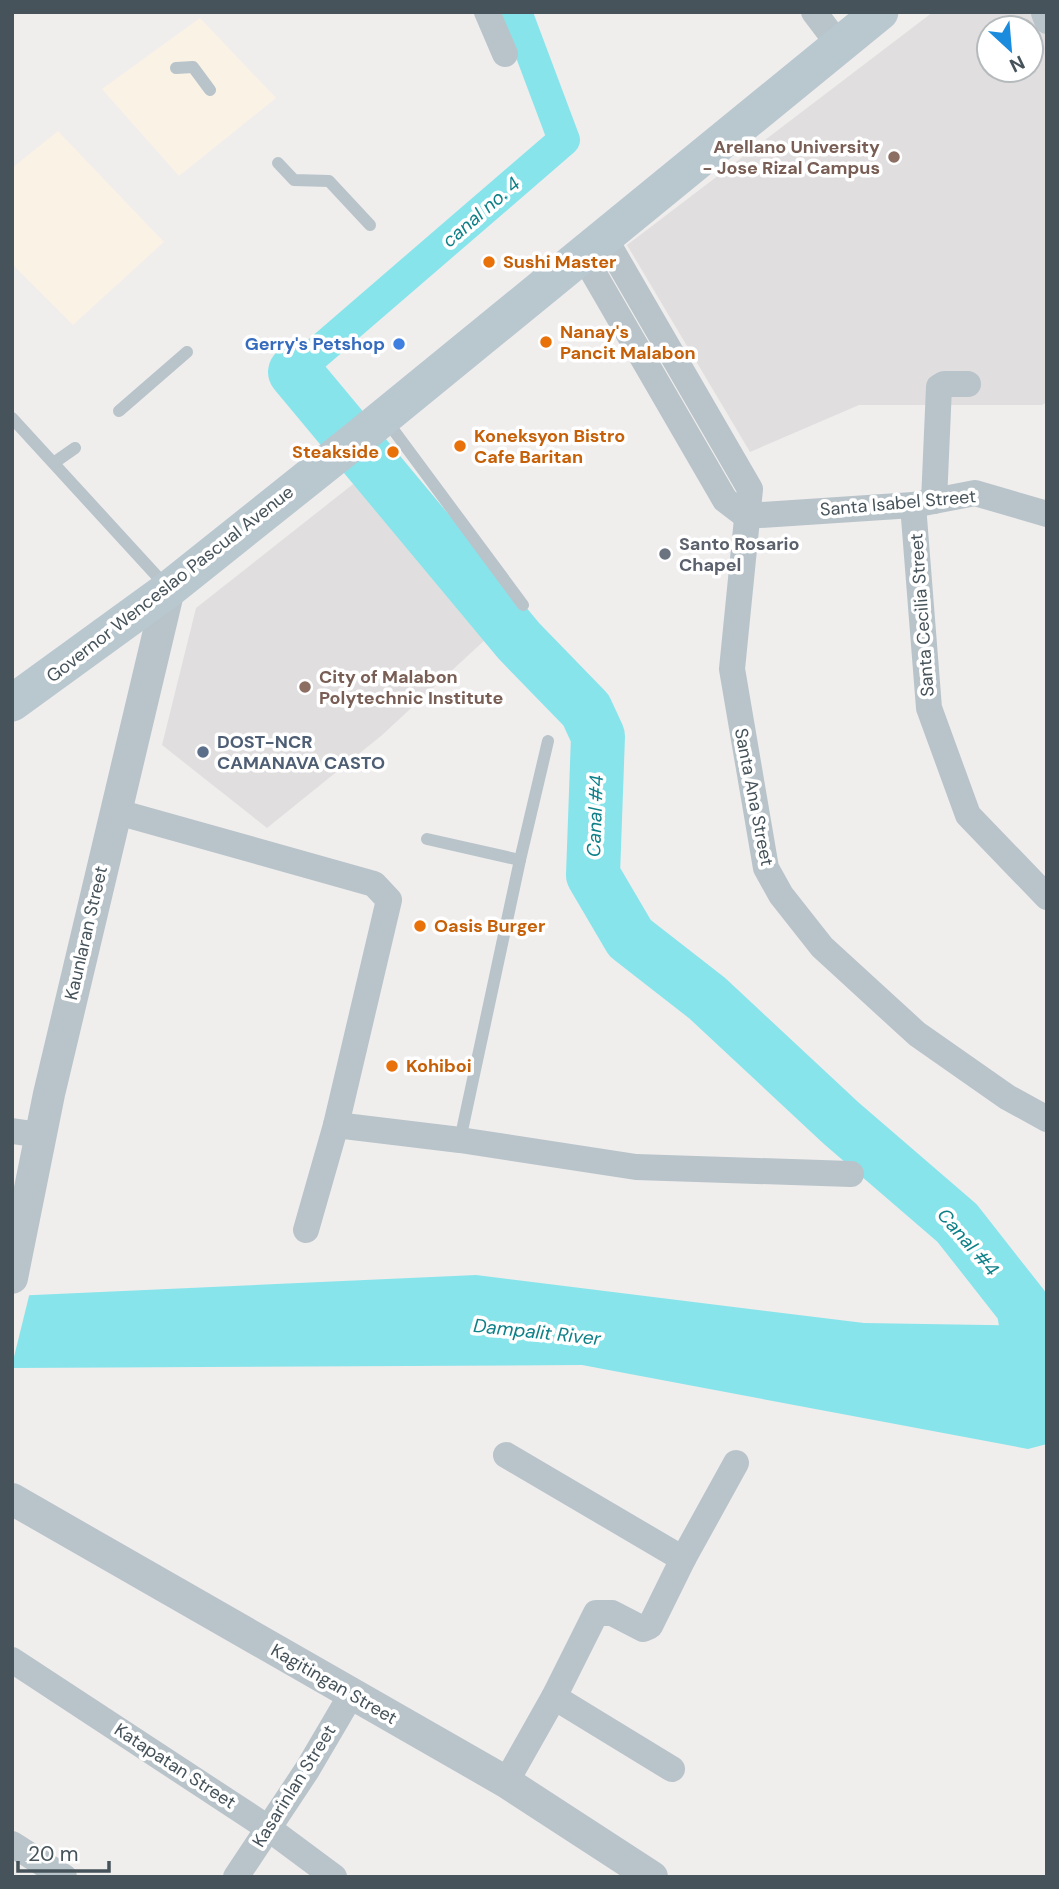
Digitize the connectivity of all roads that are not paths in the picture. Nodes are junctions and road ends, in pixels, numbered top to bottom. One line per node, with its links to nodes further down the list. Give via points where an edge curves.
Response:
1 (488, 12): 7 (street)
2 (814, 12): 6 (street)
3 (880, 12): 6 (main road, Governor Wenceslao Pascual Avenue)
4 (1046, 12): 5 (street)
5 (1047, 21)
6 (839, 45): 12 (main road, Governor Wenceslao Pascual Avenue)
7 (505, 54)
8 (176, 68): 9 (lane, via 193,67)
9 (210, 90)
10 (278, 163): 11 (lane, via 294,180 329,181)
11 (370, 225)
12 (594, 246): 17 (main road, Governor Wenceslao Pascual Avenue); 22 (street, Santa Ana Street, via 750,489)
13 (187, 352): 15 (lane)
14 (968, 384): 20 (street, Santa Cecilia Street, via 939,387)
15 (119, 411)
16 (12, 418): 19 (lane)
17 (360, 436): 23 (main road, Governor Wenceslao Pascual Avenue); 24 (lane)
18 (75, 448): 19 (lane)
19 (55, 462): 23 (lane)
20 (923, 503): 21 (street, Santa Isabel Street, via 975,493); 22 (street, Santa Isabel Street); 30 (street, Santa Cecilia Street, via 929,708 968,815)
21 (1047, 514)
22 (746, 516): 31 (street, Santa Ana Street, via 732,669 765,868 821,947 917,1034)
23 (169, 589): 25 (main road, Governor Wenceslao Pascual Avenue); 27 (street, Kaunlaran Street)
24 (523, 606)
25 (12, 703)
26 (548, 741): 29 (lane)
27 (114, 811): 32 (street, via 374,884 389,900); 33 (street, Kaunlaran Street)
28 (427, 839): 29 (lane)
29 (520, 860): 34 (lane)
30 (1047, 897)
31 (1047, 1119)
32 (336, 1125): 34 (street); 36 (street)
33 (26, 1133): 37 (street, Kaunlaran Street)
34 (460, 1139): 35 (street, via 636,1167)
35 (851, 1174)
36 (306, 1230)
37 (12, 1278)
38 (506, 1455): 41 (street)
39 (736, 1463): 41 (street)
40 (12, 1499): 43 (street, Kagitingan Street)
41 (683, 1559): 44 (street, via 650,1626 643,1629 612,1613 596,1613)
42 (12, 1660): 47 (street, Katapatan Street)
43 (351, 1695): 46 (street, Kagitingan Street); 47 (street, Kasarinlan Street)
44 (554, 1697): 45 (street); 46 (street)
45 (672, 1769)
46 (506, 1782): 52 (street, Kagitingan Street)
47 (268, 1828): 50 (street, Kasarinlan Street); 51 (street, Katapatan Street)
48 (12, 1844): 49 (street)
49 (64, 1877)
50 (236, 1877)
51 (334, 1877)
52 (652, 1877)

